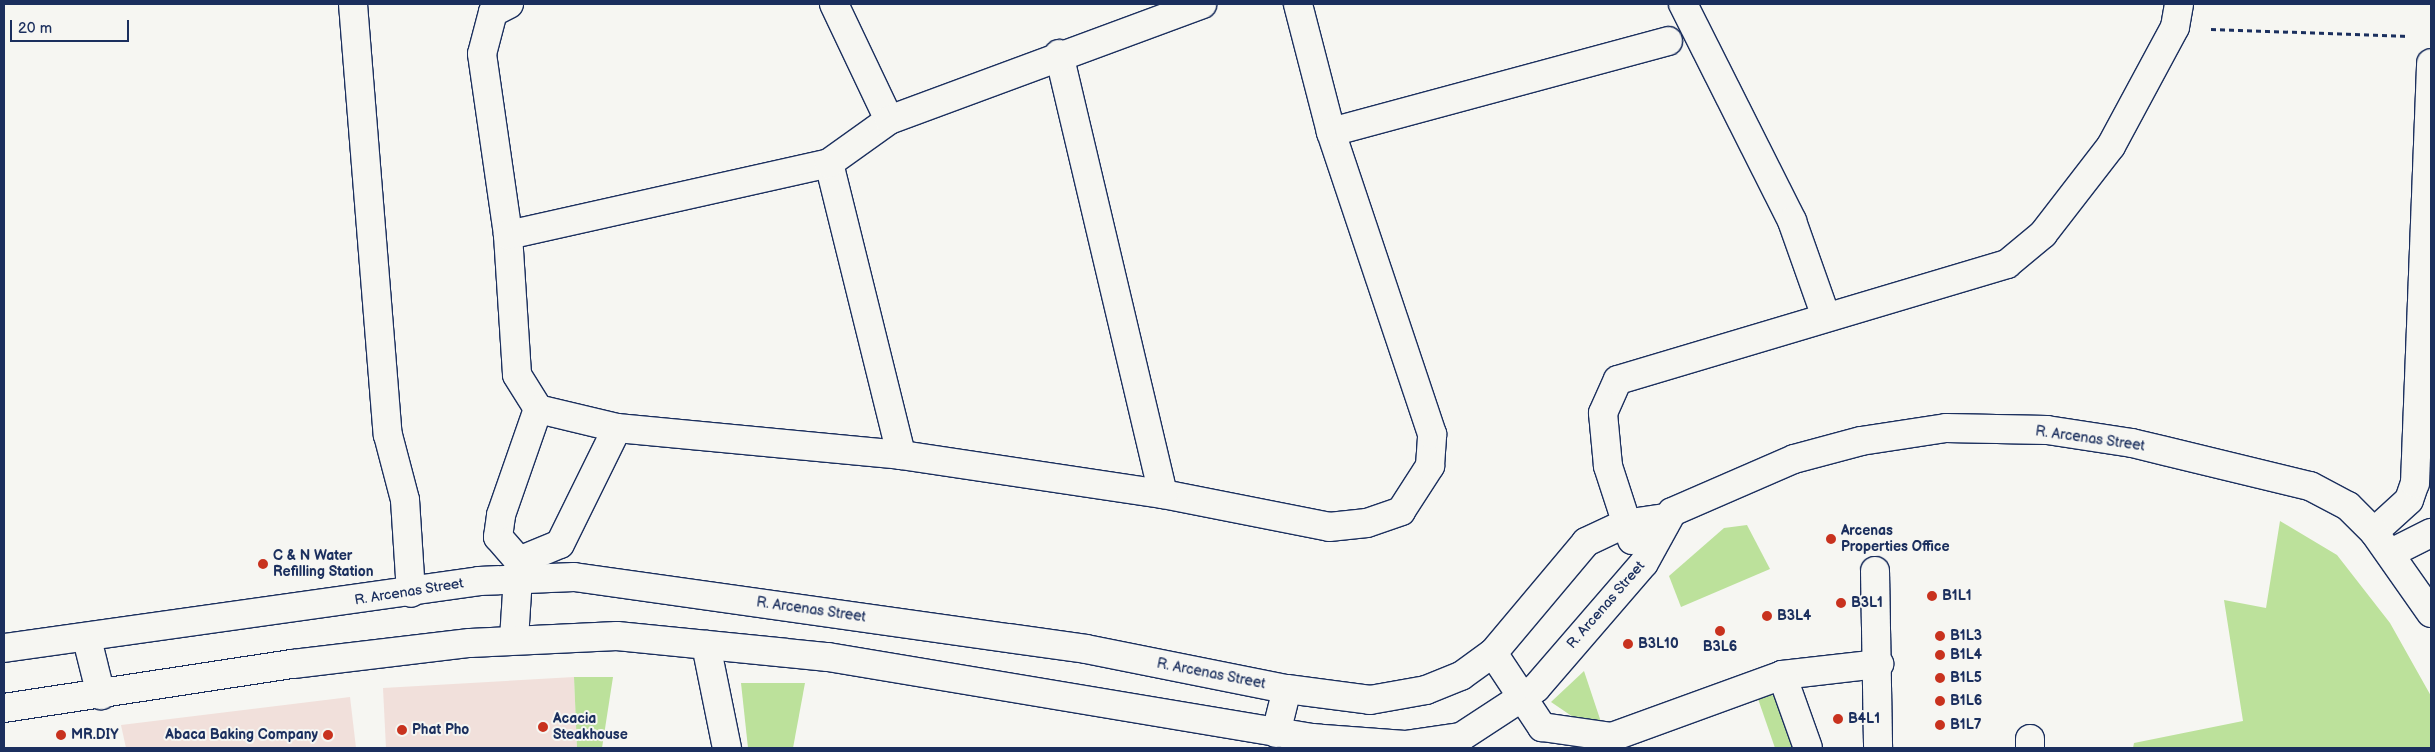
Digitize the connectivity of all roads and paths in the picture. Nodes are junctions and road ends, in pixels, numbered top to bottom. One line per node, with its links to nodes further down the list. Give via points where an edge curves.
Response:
1 (353, 4): 28 (street, via 388,435 406,500)
2 (509, 4): 15 (street, via 493,12 482,54)
3 (834, 4): 12 (street)
4 (1202, 4): 10 (street)
5 (1298, 4): 13 (street)
6 (1683, 4): 16 (street, via 1792,221)
7 (2177, 16): 8 (path); 16 (street, via 2146,88 2077,194 2043,234 2007,264)
8 (2412, 36)
9 (1668, 40): 13 (street)
10 (1059, 54): 12 (street); 20 (street)
11 (2431, 63): 23 (street, via 2414,482 2409,500)
12 (889, 120): 14 (street)
13 (1331, 132): 20 (street, via 1414,369 1432,434 1430,466 1401,511 1367,523 1312,525)
14 (829, 164): 15 (street); 19 (street)
15 (508, 235): 17 (street, via 518,375)
16 (1826, 317): 22 (street, via 1618,380 1603,413 1608,466)
17 (538, 409): 18 (street); 26 (street, via 501,515 498,537)
18 (616, 428): 19 (street); 26 (street, via 560,544)
19 (901, 455): 20 (street)
20 (1163, 494)
21 (1668, 515): 22 (street, R. Arcenas Street); 23 (street, R. Arcenas Street, via 1794,459 1861,441 1946,428 2047,430 2132,443 2310,486 2348,506); 25 (street, R. Arcenas Street)
22 (1624, 524): 25 (street); 34 (street, R. Arcenas Street, via 1586,542)
23 (2374, 532): 24 (street, R. Arcenas Street)
24 (2410, 543): 29 (street, R. Arcenas Street)
25 (1644, 563): 39 (street, R. Arcenas Street)
26 (517, 571): 28 (street, R. Arcenas Street); 31 (street); 37 (street, R. Arcenas Street, via 1086,649)
27 (1875, 572): 35 (street)
28 (411, 593): 30 (street, R. Arcenas Street)
29 (2431, 610)
30 (87, 640): 33 (street, R. Arcenas Street); 38 (street)
31 (514, 640): 32 (street, R. Arcenas Street, via 616,636); 38 (street, R. Arcenas Street, via 293,664)
32 (706, 645): 41 (street, R. Arcenas Street, via 828,657 1081,696); 42 (street)
33 (4, 647)
34 (1493, 653): 37 (street, R. Arcenas Street, via 1462,676 1426,690 1370,700); 39 (street)
35 (1879, 664): 36 (street); 44 (street)
36 (1782, 675): 39 (street, via 1612,737 1542,727); 43 (street)
37 (1287, 689): 41 (street)
38 (100, 695): 40 (street, R. Arcenas Street)
39 (1521, 701): 41 (street, R. Arcenas Street, via 1461,737 1405,745)
40 (4, 708)
41 (1283, 741)
42 (727, 748)
43 (1808, 748)
44 (1878, 748)

